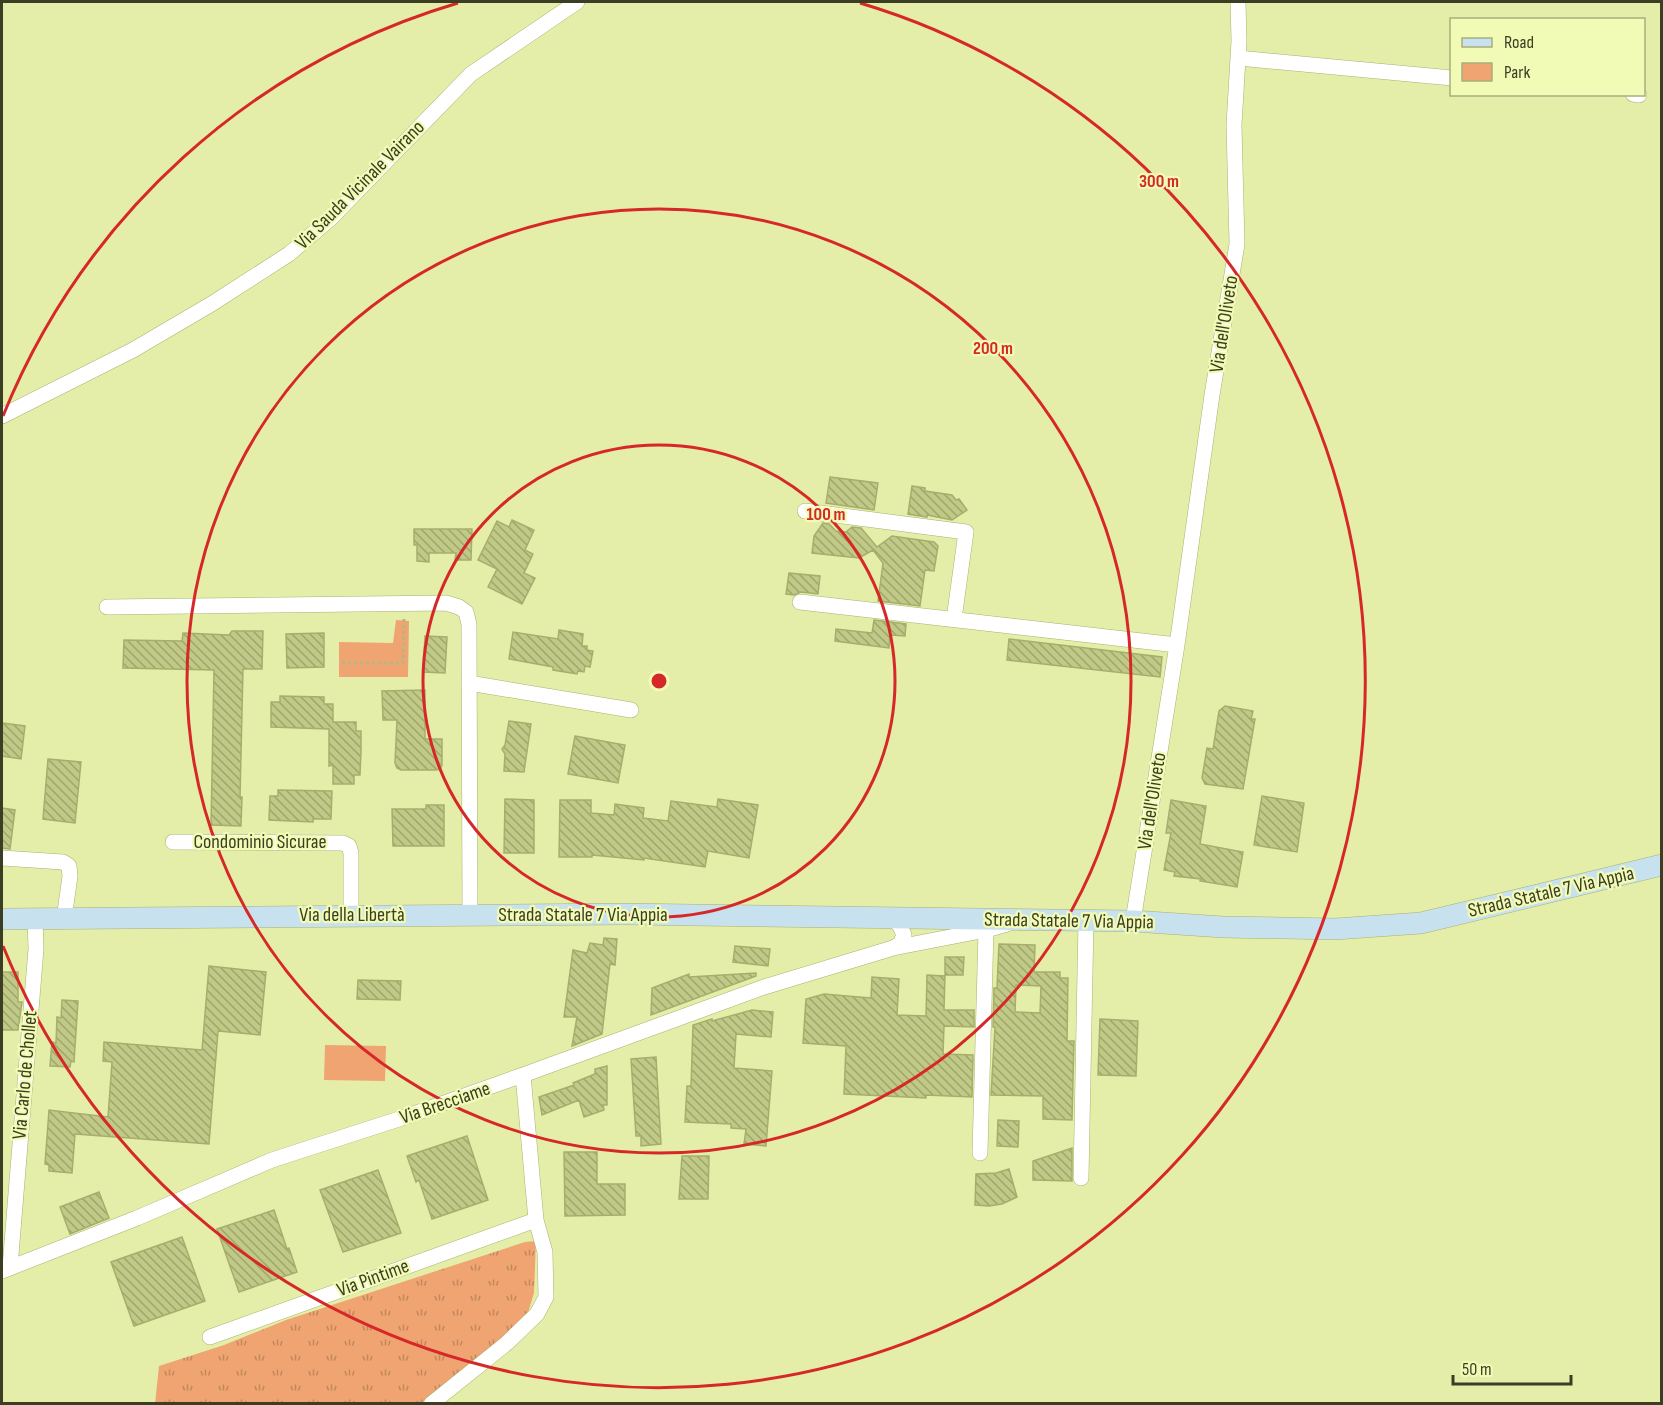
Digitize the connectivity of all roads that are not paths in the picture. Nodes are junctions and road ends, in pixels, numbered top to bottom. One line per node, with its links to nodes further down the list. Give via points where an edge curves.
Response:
1 (577, 2): 5 (street, Via Sauda Vicinale Vairano, via 471,74 331,218 289,254 133,350)
2 (1238, 2): 3 (street, Via dell'Oliveto)
3 (1238, 58): 4 (street); 10 (street, Via dell'Oliveto, via 1234,125 1237,244)
4 (1450, 78)
5 (2, 416)
6 (805, 512): 9 (street, via 966,532)
7 (800, 602): 9 (street)
8 (107, 607): 11 (street, via 446,603 466,612)
9 (954, 619): 10 (street)
10 (1177, 645): 24 (street, Via dell'Oliveto)
11 (469, 683): 12 (street); 17 (street)
12 (631, 710)
13 (173, 842): 16 (street, Condominio Sicurae, via 343,843 351,853)
14 (2, 858): 21 (street, via 63,862 69,866)
15 (1662, 865): 24 (main road, Strada Statale 7 Via Appia, via 1421,923 1335,929)
16 (351, 915): 17 (main road, Via della Libertà); 21 (main road, Via della Libertà)
17 (470, 915): 18 (main road, Strada Statale 7 Via Appia)
18 (891, 917): 22 (main road, Strada Statale 7 Via Appia); 26 (street, via 904,935)
19 (2, 919): 20 (main road, Via della Libertà)
20 (35, 919): 21 (main road, Via della Libertà); 31 (street, Via Carlo de Chollet, via 36,952)
21 (64, 919)
22 (1019, 921): 23 (main road, Strada Statale 7 Via Appia); 25 (street, Via Brecciame)
23 (1086, 921): 24 (main road, Strada Statale 7 Via Appia); 29 (street)
24 (1133, 921)
25 (986, 930): 26 (street, Via Brecciame); 28 (street)
26 (893, 948): 27 (street, Via Brecciame, via 764,987)
27 (523, 1076): 30 (street); 31 (street, Via Brecciame, via 272,1160)
28 (981, 1153)
29 (1081, 1178)
30 (536, 1220): 32 (street, Via Pintime); 33 (street, via 545,1252 546,1297 537,1314)
31 (6, 1269)
32 (210, 1337)
33 (430, 1404)

